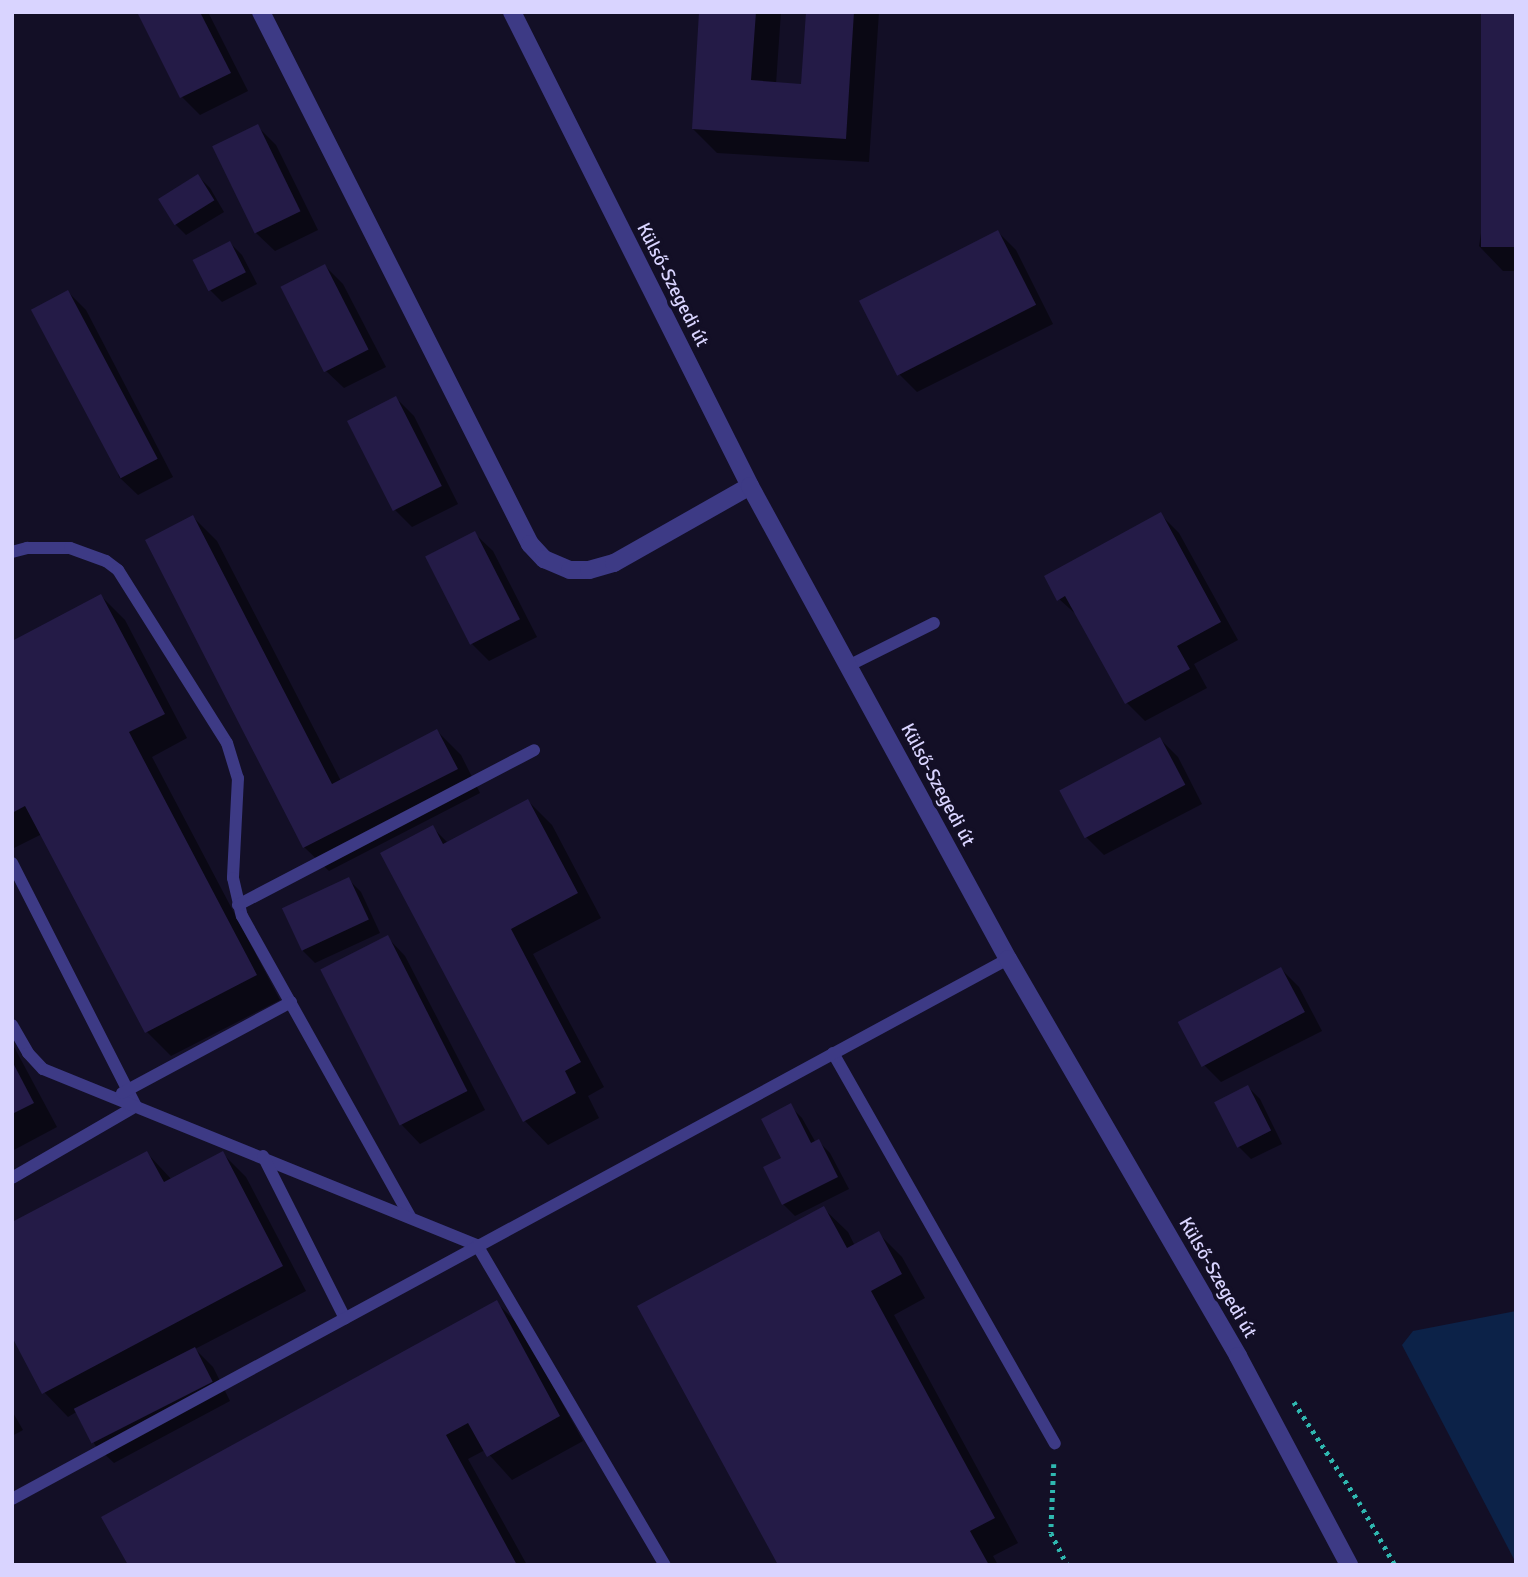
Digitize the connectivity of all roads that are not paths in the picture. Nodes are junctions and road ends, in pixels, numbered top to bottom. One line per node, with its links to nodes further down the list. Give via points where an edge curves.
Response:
1 (261, 12): 3 (street, via 530,544 544,559 570,570 614,563)
2 (512, 12): 3 (street, Külső-Szegedi út)
3 (750, 486): 6 (street, Külső-Szegedi út)
4 (12, 552): 9 (lane, via 48,547 87,552 106,561 127,582 235,763 233,878)
5 (934, 623): 6 (lane)
6 (848, 666): 10 (street, Külső-Szegedi út)
7 (534, 750): 9 (lane)
8 (12, 863): 14 (lane)
9 (238, 905): 11 (lane)
10 (1008, 959): 13 (lane); 25 (street, Külső-Szegedi út, via 1238,1356)
11 (291, 1002): 14 (lane); 19 (lane)
12 (12, 1025): 15 (lane, via 43,1069)
13 (833, 1053): 20 (lane); 22 (lane)
14 (128, 1090): 15 (lane); 16 (lane)
15 (114, 1098): 16 (lane)
16 (136, 1106): 17 (lane); 18 (lane)
17 (263, 1156): 19 (lane); 21 (lane)
18 (12, 1178)
19 (411, 1218): 20 (lane)
20 (477, 1245): 21 (lane); 24 (lane)
21 (345, 1318): 23 (lane)
22 (1055, 1443)
23 (12, 1499)
24 (665, 1565)
25 (1349, 1565)

